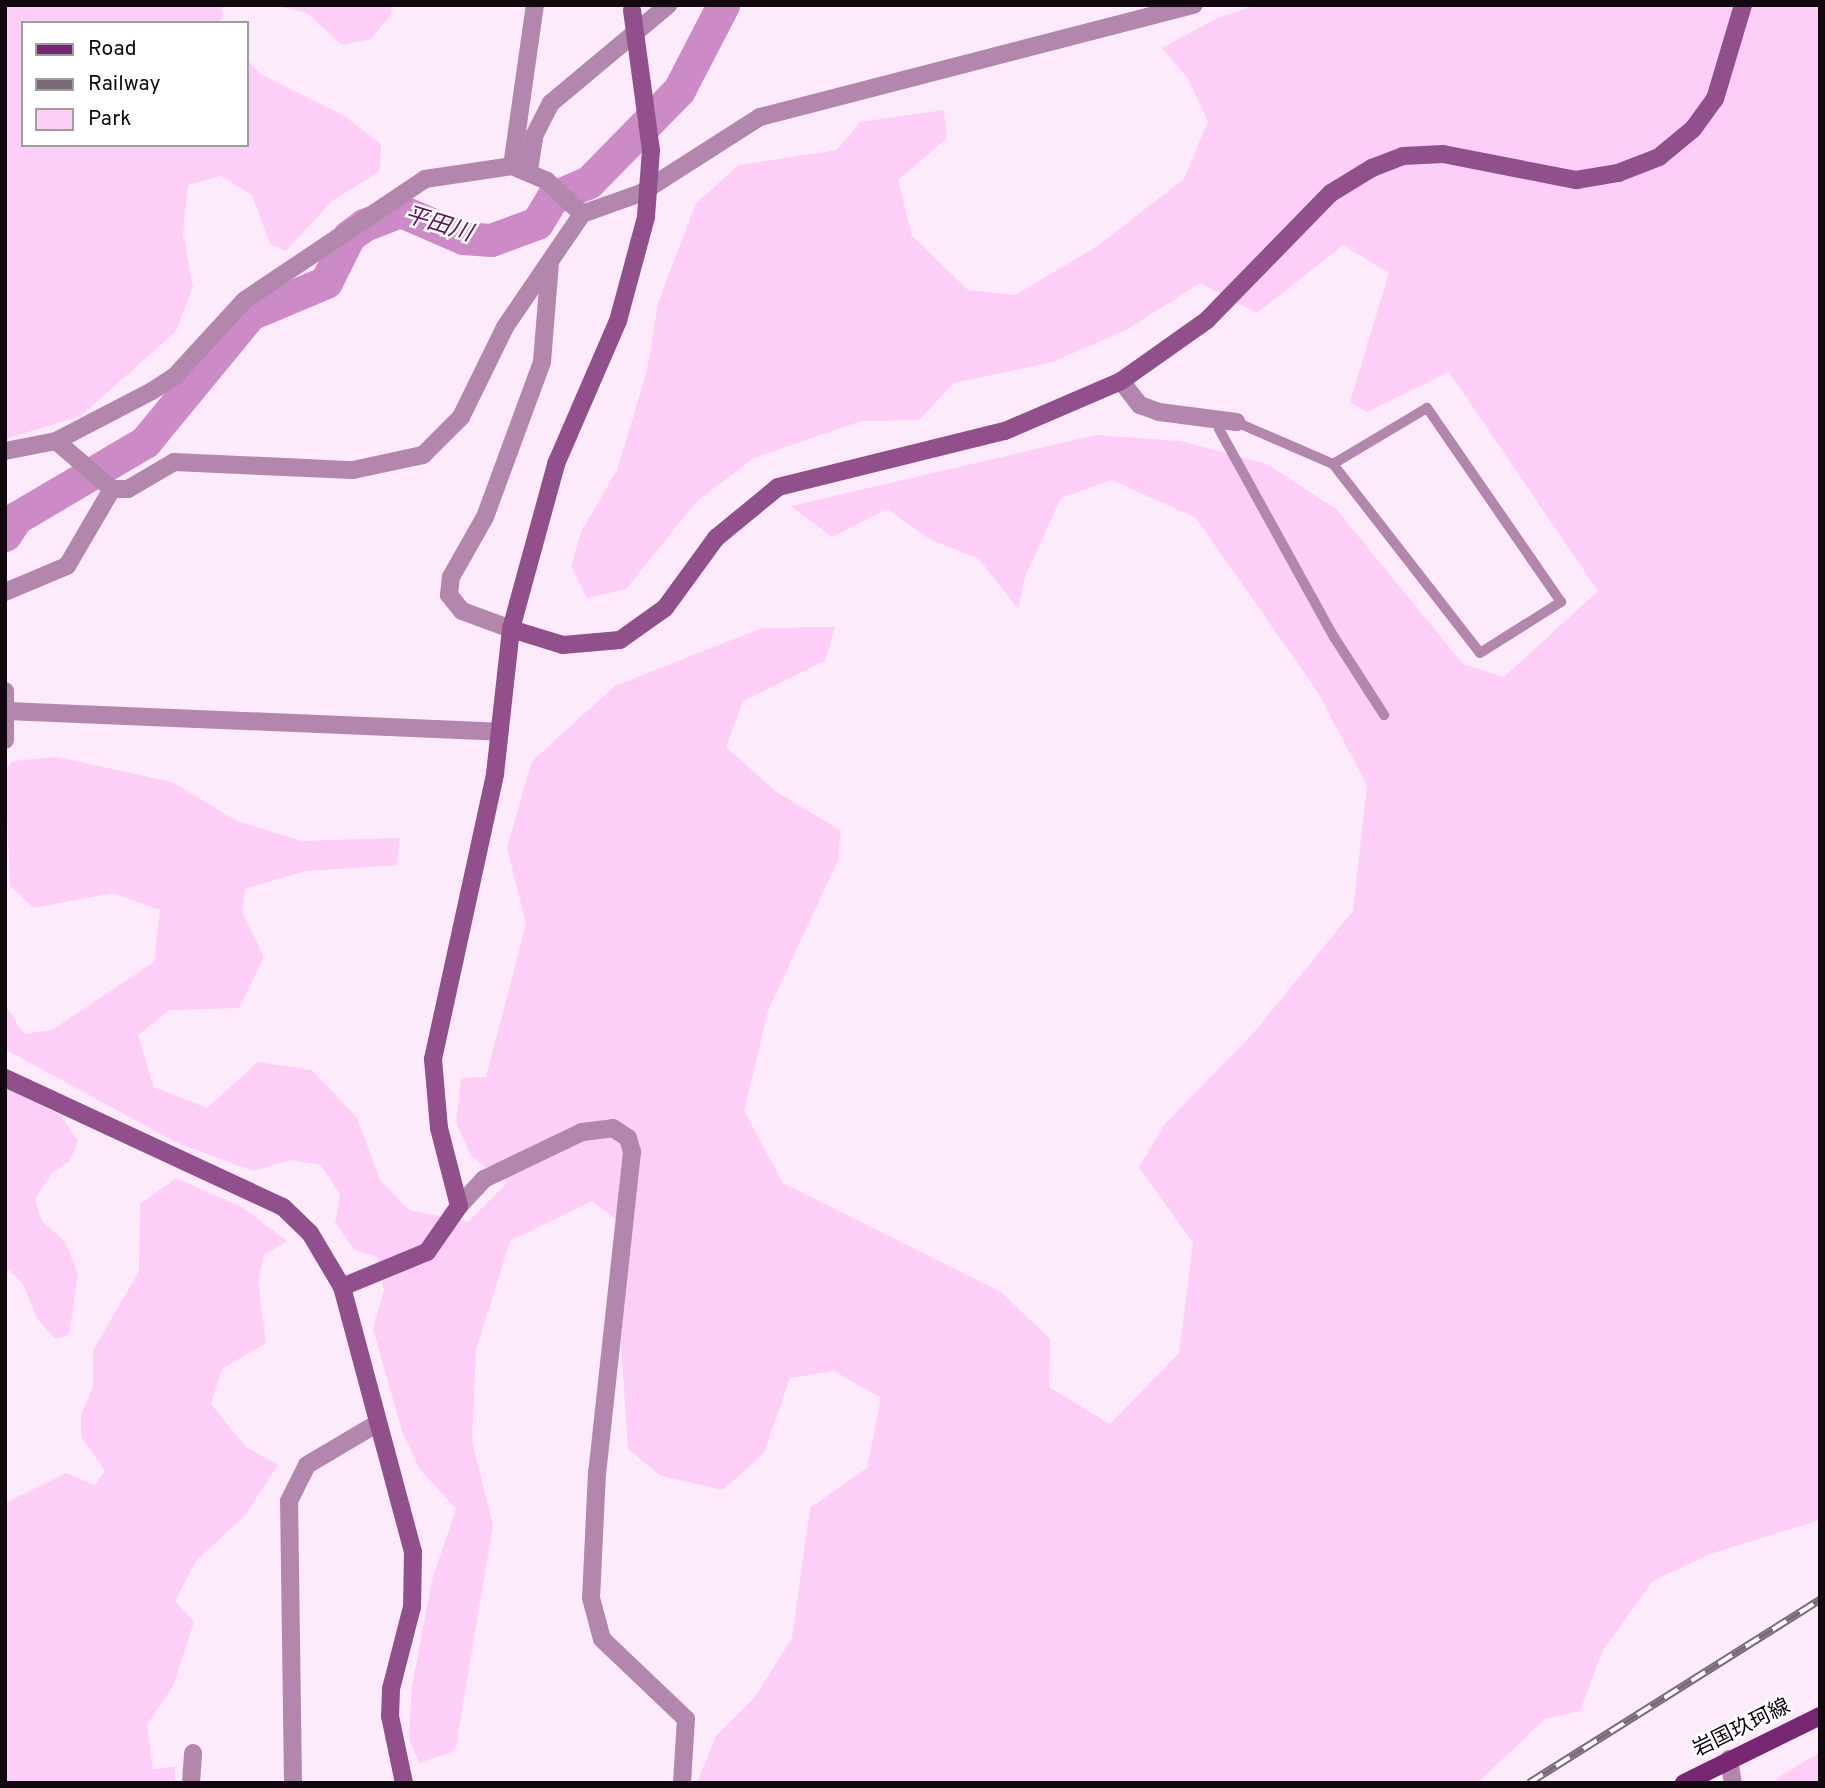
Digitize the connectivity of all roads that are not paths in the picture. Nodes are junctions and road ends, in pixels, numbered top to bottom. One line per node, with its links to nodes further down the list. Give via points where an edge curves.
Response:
1 (535, 5): 6 (street)
2 (668, 5): 6 (street, via 551,103)
3 (1194, 5): 7 (street, via 760,117 653,187)
4 (1743, 5): 9 (street, via 1714,99 1693,129 1658,157 1618,173 1576,180 1443,154 1403,156 1373,168 1331,193 1207,320)
5 (631, 7): 16 (street, bridge, via 651,150 646,217 618,321 552,477)
6 (520, 168): 7 (street); 11 (street, via 455,170 387,201 245,300 175,376)
7 (582, 214): 8 (street)
8 (550, 262): 14 (street, via 505,327 461,417 423,456 353,470 174,462 128,489); 16 (street, via 542,362 485,517 460,554 450,586 462,611)
9 (1121, 381): 10 (street, via 1140,405); 16 (street, via 1005,431 778,487 716,538 658,615 620,640 563,645)
10 (1228, 420): 13 (lane); 19 (lane, via 1219,429)
11 (56, 441): 12 (street); 14 (street, via 77,466)
12 (5, 451)
13 (1333, 464): 13 (lane, via 1480,653 1561,602 1427,408)
14 (112, 489): 15 (street, via 66,566)
15 (5, 592)
16 (511, 629): 20 (street)
17 (5, 691): 18 (street)
18 (7, 711): 20 (street); 21 (street)
19 (1384, 715)
20 (500, 732): 23 (street, via 433,1059 439,1128)
21 (5, 740)
22 (5, 1078): 24 (street, via 283,1207 310,1233)
23 (459, 1206): 24 (street, via 427,1252); 32 (street, via 485,1180 582,1132 613,1128 628,1139 632,1152 597,1472 591,1598 602,1639 686,1719)
24 (342, 1287): 25 (street)
25 (376, 1424): 30 (street, via 307,1465 289,1501); 31 (street, via 415,1571 391,1689 390,1716)
26 (1820, 1716): 28 (main road, 岩国玖珂線)
27 (192, 1753): 29 (street)
28 (1729, 1759): 33 (main road, 岩国玖珂線); 34 (street)
29 (191, 1783)
30 (293, 1783)
31 (404, 1783)
32 (682, 1783)
33 (1684, 1783)
34 (1733, 1783)

